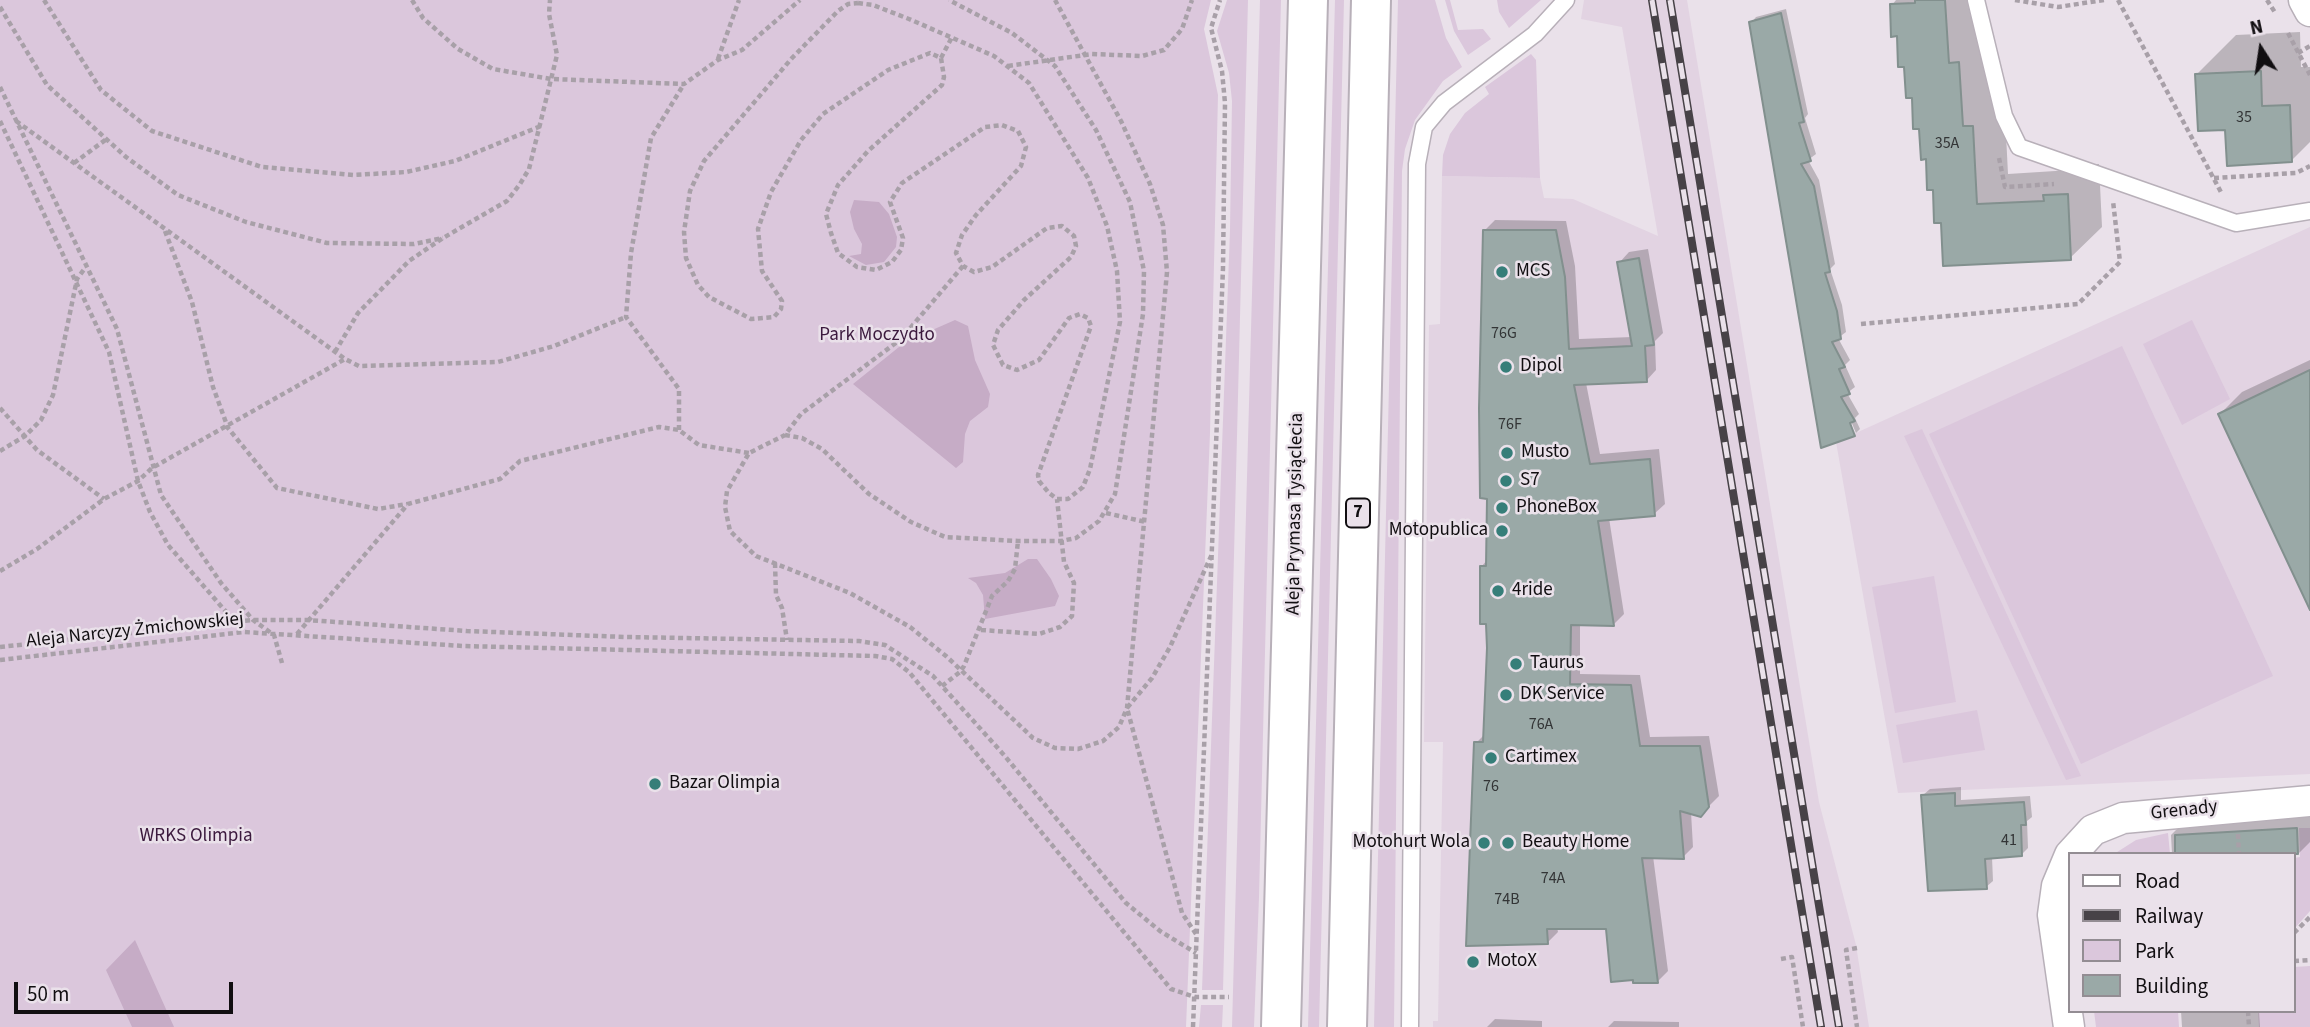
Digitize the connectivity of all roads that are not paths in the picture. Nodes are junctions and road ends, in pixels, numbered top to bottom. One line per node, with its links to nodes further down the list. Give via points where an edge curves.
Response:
1 (1308, 0): 11 (main road, Aleja Prymasa Tysiąclecia)
2 (1371, 0): 12 (main road, 7)
3 (1566, 0): 13 (lane, via 1535,34 1444,103 1424,127 1417,164)
4 (1976, 0): 7 (lane, via 2004,116 2019,148 2236,223)
5 (2304, 0): 6 (street)
6 (2310, 11)
7 (2310, 211)
8 (2310, 801): 9 (street, Grenady, via 2123,818 2093,830)
9 (2073, 852)
10 (2068, 860): 14 (street, via 2055,894 2053,915)
11 (1281, 1027)
12 (1347, 1027)
13 (1410, 1027)
14 (2069, 1027)

